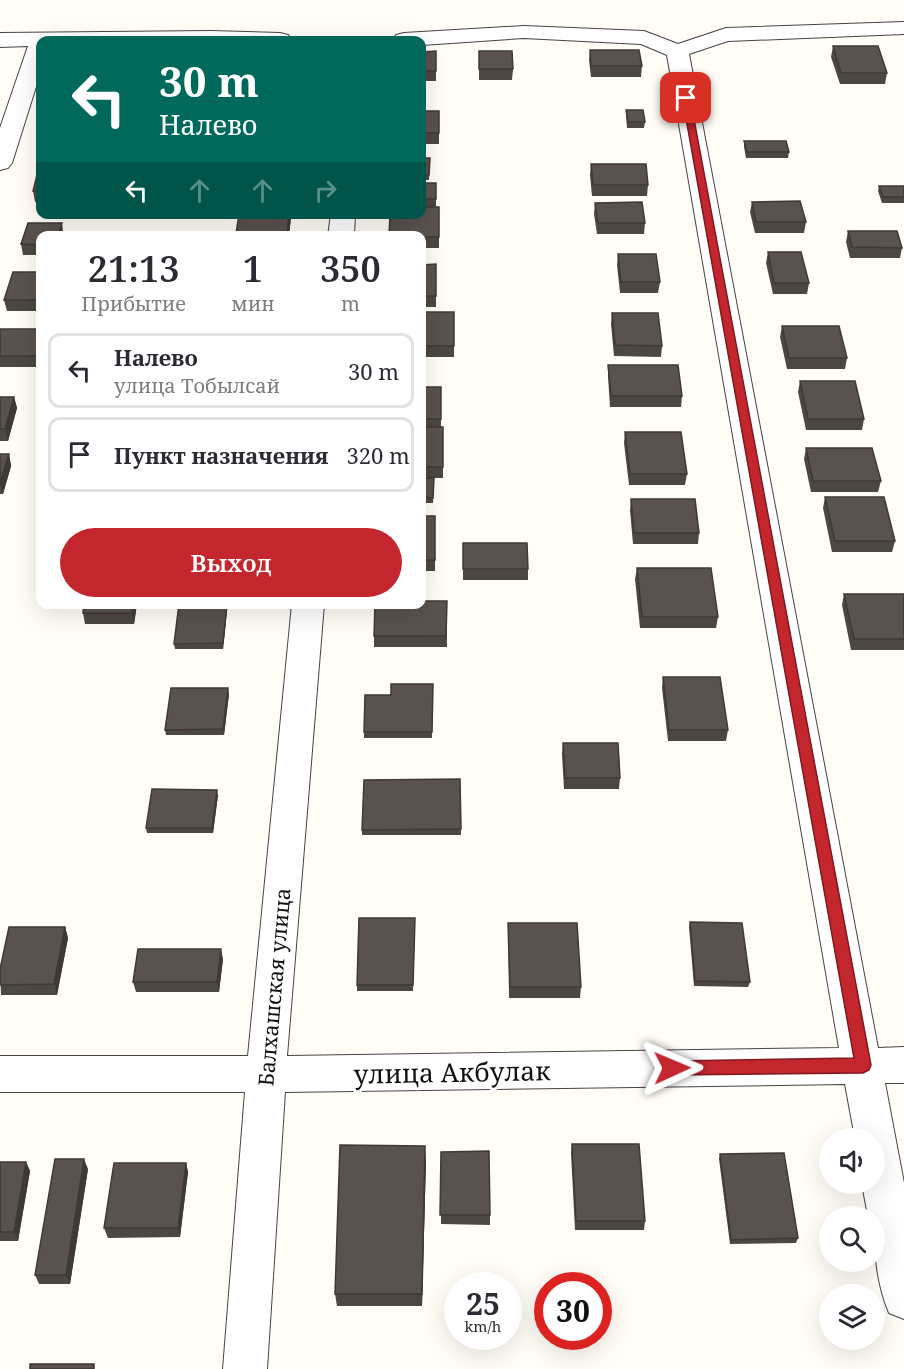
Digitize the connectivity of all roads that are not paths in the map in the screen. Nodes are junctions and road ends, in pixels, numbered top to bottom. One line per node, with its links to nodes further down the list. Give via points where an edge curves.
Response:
1 (904, 28): 5 (street, via 726,35)
2 (426, 39): 5 (street, via 524,32 644,38)
3 (0, 40): 4 (street)
4 (36, 41)
5 (677, 51): 9 (street)
6 (36, 56): 7 (street)
7 (0, 163)
8 (308, 609): 12 (street, Балхашская улица)
9 (863, 1065): 10 (street, улица Акбулак); 12 (street, улица Акбулак); 13 (street)
10 (904, 1065)
11 (0, 1074): 12 (street, улица Акбулак)
12 (266, 1074): 14 (street, Балхашская улица)
13 (904, 1298)
14 (245, 1369)

